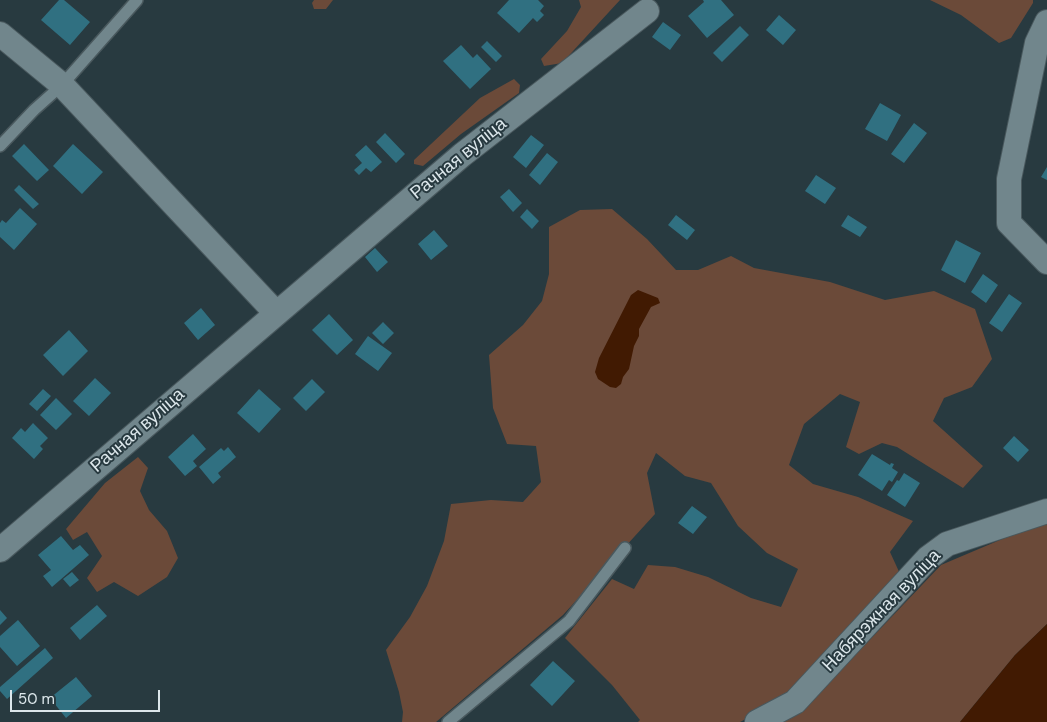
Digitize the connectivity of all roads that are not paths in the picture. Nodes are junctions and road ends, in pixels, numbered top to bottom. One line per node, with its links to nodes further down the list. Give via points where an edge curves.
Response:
1 (137, 0): 5 (lane)
2 (647, 11): 8 (street, Рачная вуліца, via 462,155)
3 (1047, 22): 7 (street, via 1037,43 1009,179 1009,223)
4 (0, 34): 5 (street)
5 (62, 85): 6 (lane); 8 (street)
6 (0, 146)
7 (1047, 262)
8 (276, 313): 11 (street, Рачная вуліца)
9 (1047, 511): 13 (street, Набярэжная вуліца, via 947,544 928,558 795,702)
10 (626, 548): 12 (lane, via 569,621)
11 (0, 550)
12 (448, 722)
13 (757, 722)

